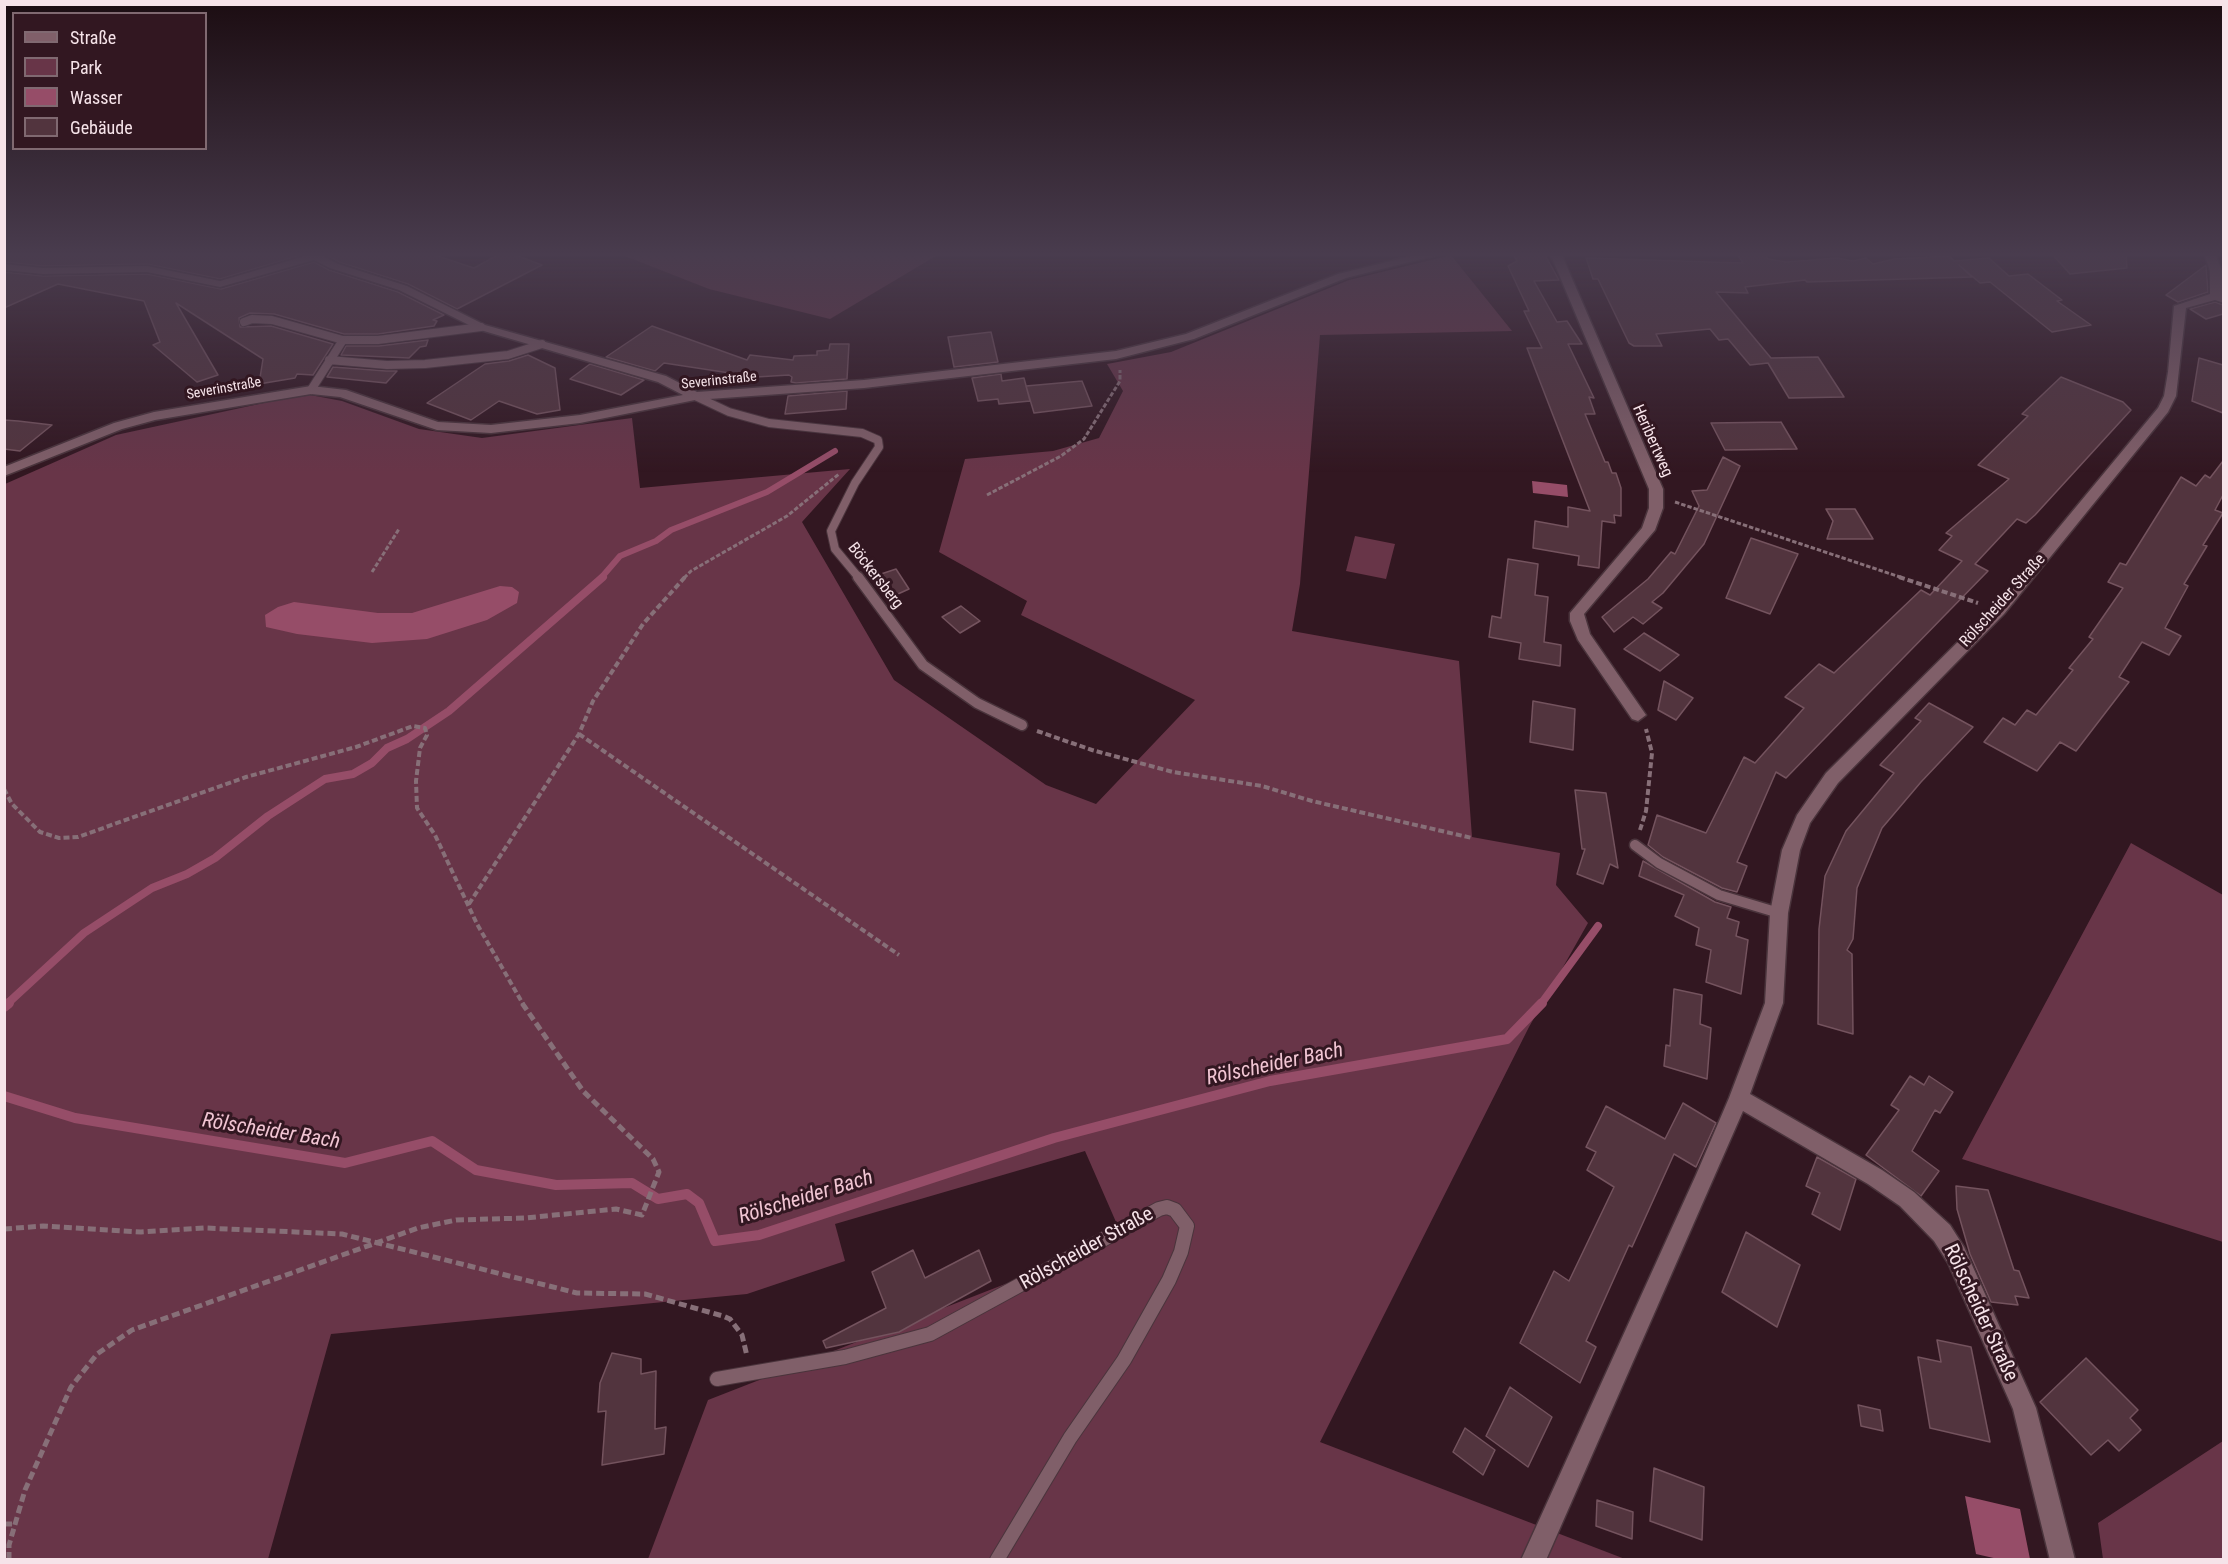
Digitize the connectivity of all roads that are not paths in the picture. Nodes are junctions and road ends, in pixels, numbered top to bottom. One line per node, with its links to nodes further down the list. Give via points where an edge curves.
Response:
1 (293, 326): 6 (lane)
2 (1218, 326): 10 (street, Severinstraße, via 1116,355 885,382)
3 (1586, 326): 12 (street, Heribertweg, via 1657,496 1653,521 1642,540 1577,613 1577,621 1583,636)
4 (2178, 326): 15 (street, Rölscheider Straße, via 2170,396 2164,409 1999,610 1869,738 1817,798 1791,850)
5 (482, 327): 6 (lane, via 378,340); 7 (street)
6 (343, 340): 8 (lane)
7 (542, 344): 8 (lane, via 508,355 425,364); 10 (street, via 662,379)
8 (329, 360): 9 (lane)
9 (311, 390): 10 (street, Severinstraße, via 342,393 437,426 465,429 548,424); 11 (street, Severinstraße, via 145,418)
10 (695, 396): 13 (lane, Böckersberg, via 729,412 769,423 862,433 878,440 879,447 831,531 835,549 876,598 923,665 977,703)
11 (4, 472)
12 (1638, 716)
13 (1022, 725)
14 (1635, 845): 15 (lane, via 1659,863 1719,895)
15 (1779, 913): 16 (street, Rölscheider Straße, via 1774,1003)
16 (1739, 1098): 19 (street, Rölscheider Straße); 20 (street, Rölscheider Straße, via 1875,1177 1907,1199 1942,1233 1956,1255 2024,1408)
17 (717, 1379): 18 (lane, Rölscheider Straße, via 845,1357 930,1334 1159,1209 1175,1210 1187,1226 1169,1280 1124,1360 1065,1447)
18 (997, 1560)
19 (1533, 1560)
20 (2063, 1560)

